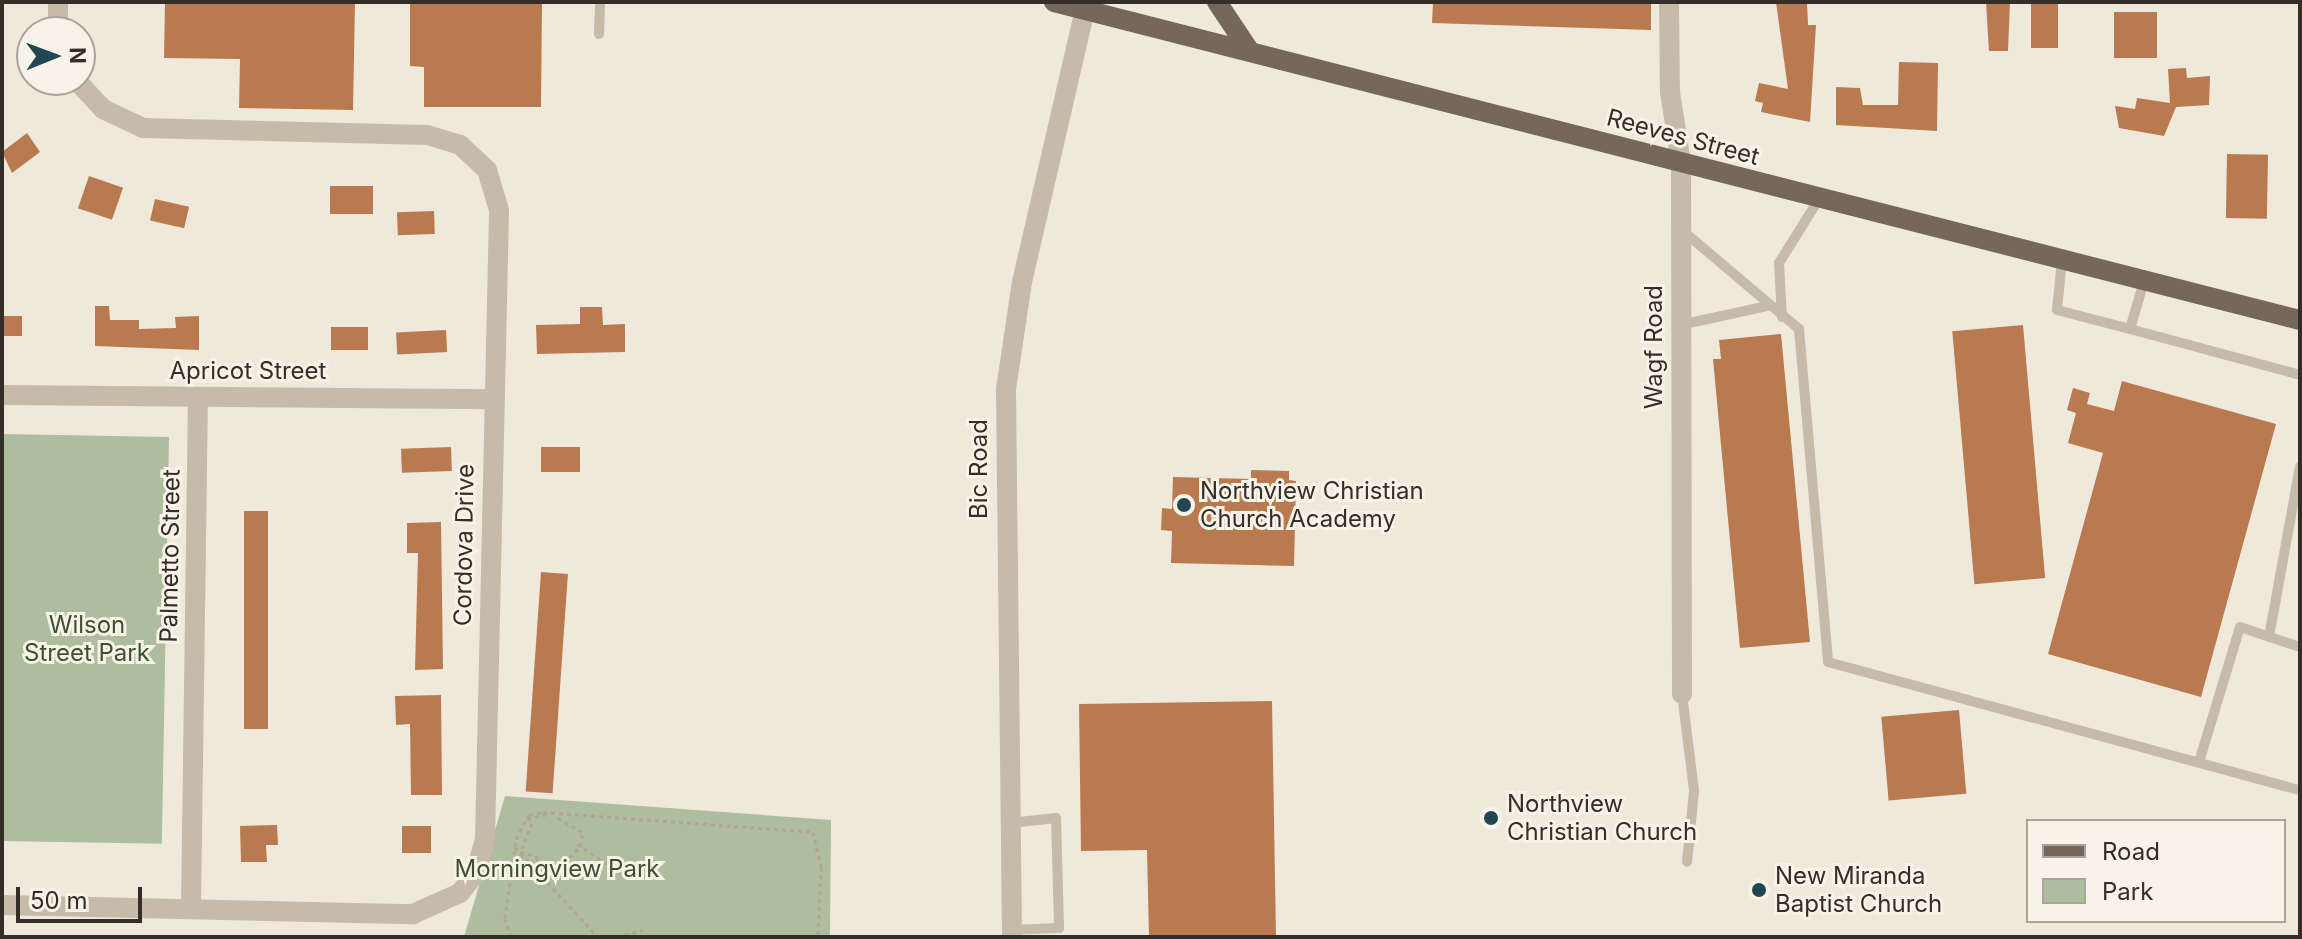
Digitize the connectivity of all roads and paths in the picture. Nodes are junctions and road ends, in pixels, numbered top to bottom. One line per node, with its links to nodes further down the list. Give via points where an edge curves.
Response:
1 (600, 2): 6 (lane)
2 (1054, 2): 5 (main road, Reeves Street)
3 (1217, 2): 7 (main road)
4 (1669, 2): 9 (street, Wagf Road, via 1670,92)
5 (1085, 10): 7 (main road, Reeves Street); 32 (street, Bic Road, via 1022,282 1006,389)
6 (599, 34)
7 (1249, 50): 9 (main road, Reeves Street)
8 (91, 96): 22 (street, Cordova Drive, via 103,109 143,128 427,135 470,151 493,183 499,210)
9 (1681, 163): 10 (main road, Reeves Street); 11 (street, Wagf Road)
10 (1819, 199): 12 (main road, Reeves Street); 15 (lane, via 1779,263)
11 (1682, 230): 14 (lane); 17 (street, Wagf Road)
12 (2062, 260): 13 (main road, Reeves Street); 18 (lane, via 2057,310)
13 (2144, 281): 16 (main road, Reeves Street); 18 (lane)
14 (1768, 306): 15 (lane); 17 (lane)
15 (1782, 317): 27 (lane, via 1799,329 1828,662)
16 (2300, 320)
17 (1679, 325): 26 (street, Wagf Road)
18 (2130, 329): 19 (lane)
19 (2300, 375)
20 (2, 395): 21 (street, Apricot Street)
21 (198, 397): 22 (street, Apricot Street); 40 (street, Palmetto Street)
22 (494, 399): 40 (street, Cordova Drive, via 485,839 475,874 450,901 413,914)
23 (2300, 467): 24 (lane)
24 (2269, 637): 25 (lane); 27 (lane, via 2240,627)
25 (2300, 647)
26 (1682, 694): 36 (lane, via 1694,791)
27 (2199, 762): 28 (lane)
28 (2300, 790)
29 (548, 813): 30 (path); 31 (path); 33 (path, via 582,832); 46 (path, via 813,832 821,867)
30 (527, 819): 31 (path); 34 (path)
31 (532, 823): 35 (path)
32 (1010, 823): 42 (street, Bic Road); 42 (lane, via 1056,818 1059,928)
33 (579, 845): 37 (path, via 568,864); 38 (path, via 621,873)
34 (515, 847): 35 (path); 43 (path, via 505,918)
35 (520, 852): 37 (path)
36 (1687, 862)
37 (539, 870): 44 (path)
38 (641, 874)
39 (2, 905): 40 (street, Cordova Drive)
40 (191, 908)
41 (643, 930): 45 (path)
42 (1012, 934)
43 (511, 937)
44 (598, 937)
45 (617, 937)
46 (818, 937)

